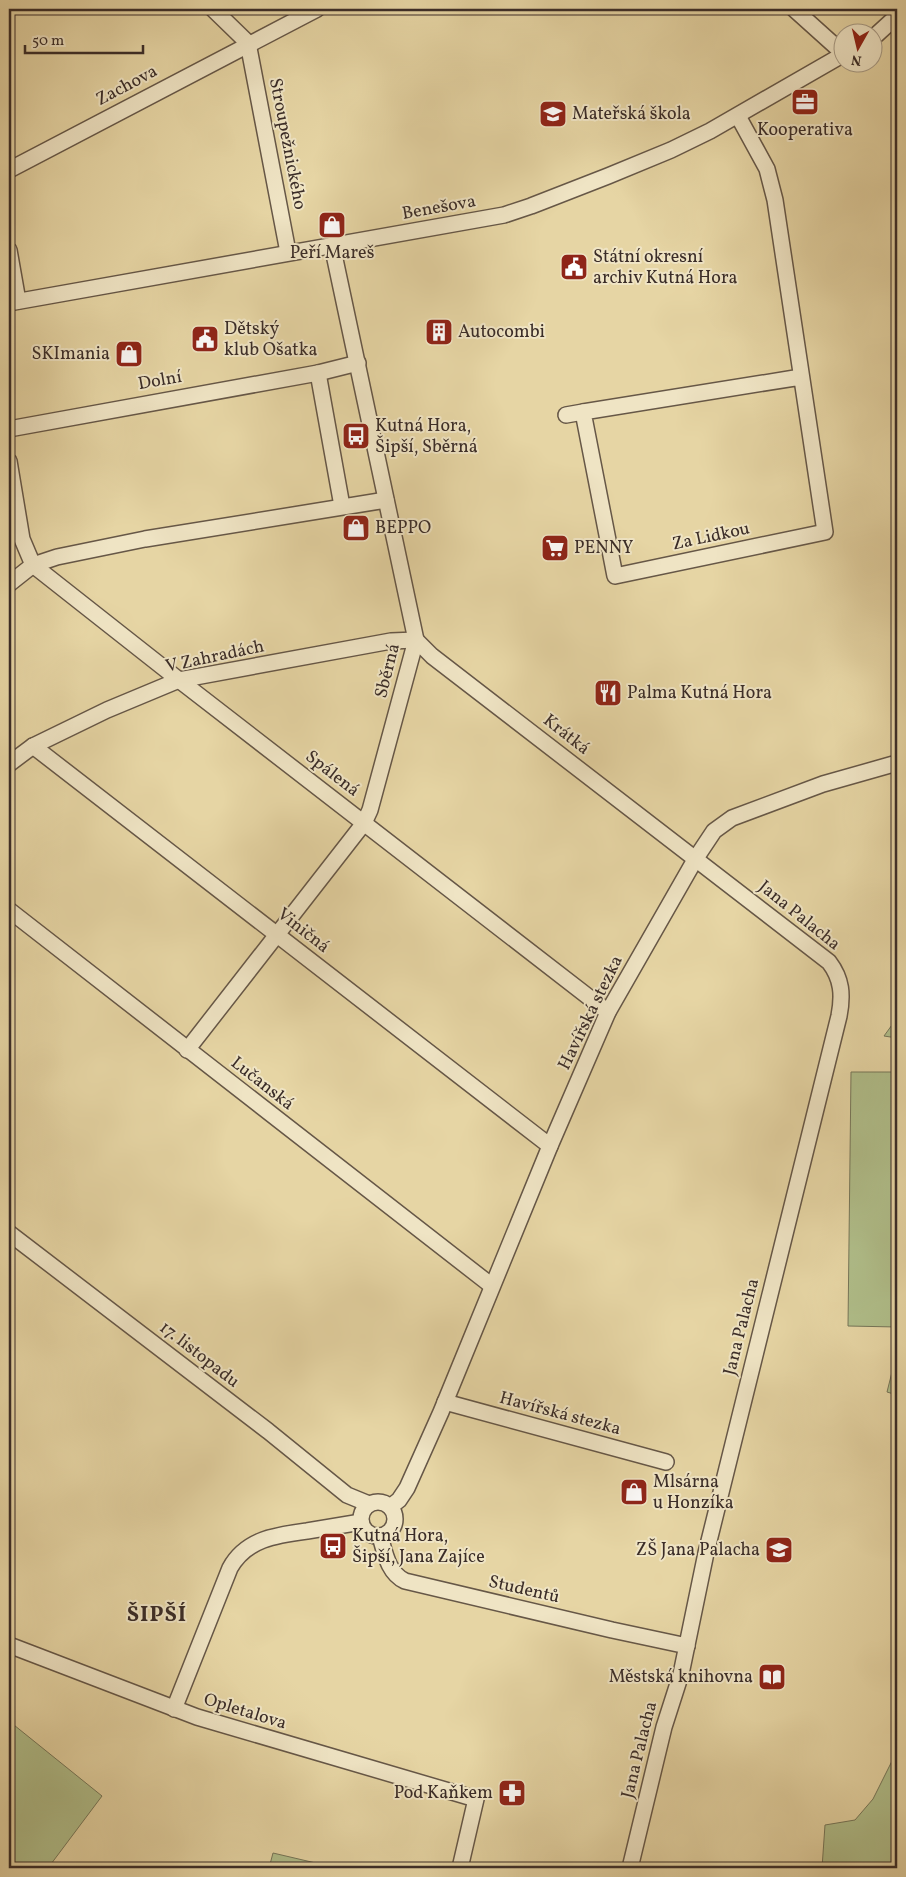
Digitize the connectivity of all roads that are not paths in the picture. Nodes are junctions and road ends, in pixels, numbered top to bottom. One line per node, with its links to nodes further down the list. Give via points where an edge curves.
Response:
1 (212, 9): 6 (street)
2 (317, 9): 6 (street, Zachova)
3 (794, 9): 7 (street)
4 (897, 16): 5 (street)
5 (884, 28)
6 (248, 43): 10 (street, Zachova); 13 (street, Stroupežnického)
7 (834, 45)
8 (834, 60): 9 (street, Benešova)
9 (738, 116): 11 (street, Benešova, via 671,150 517,211); 17 (street, Za Lidkou, via 767,169 773,191)
10 (9, 170)
11 (332, 245): 13 (street, Benešova); 15 (street, Sběrná)
12 (9, 250): 14 (street)
13 (288, 252): 14 (street, Benešova)
14 (13, 302)
15 (358, 362): 16 (street, Dolní); 22 (street, Sběrná)
16 (318, 373): 20 (street, Dolní); 23 (street)
17 (801, 377): 18 (street); 18 (street, Za Lidkou, via 825,532 615,576)
18 (583, 412): 19 (street)
19 (566, 414)
20 (9, 429)
21 (9, 461): 24 (street, via 22,539)
22 (386, 500): 23 (street); 26 (street, Sběrná)
23 (342, 506): 24 (street, via 145,539 57,557)
24 (34, 565): 25 (street); 27 (street, Spálená)
25 (9, 584)
26 (416, 640): 27 (street, V Zahradách); 31 (street, Sběrná); 32 (street, Krátká, via 432,656)
27 (179, 680): 28 (street, V Zahradách); 31 (street, Spálená)
28 (33, 746): 30 (street, V Zahradách); 34 (street, Viničná)
29 (897, 763): 32 (street, Havířská stezka, via 842,778 732,818 714,831)
30 (9, 764)
31 (364, 823): 34 (street, Sběrná); 35 (street, Spálená)
32 (696, 858): 35 (street, Havířská stezka); 47 (street, Jana Palacha, via 829,962 836,972 842,996 708,1544)
33 (9, 910): 36 (street, Lučanská)
34 (277, 935): 36 (street, Sběrná); 37 (street, Viničná)
35 (608, 1012): 37 (street, Havířská stezka)
36 (188, 1050): 39 (street, Lučanská)
37 (550, 1146): 39 (street, Havířská stezka)
38 (9, 1233): 42 (street, 17. listopadu, via 347,1495)
39 (492, 1286): 40 (street, Havířská stezka)
40 (445, 1402): 41 (street, Havířská stezka); 43 (street, Havířská stezka, via 407,1488)
41 (666, 1462)
42 (369, 1504): 43 (street, via 380,1502); 44 (street, via 362,1512)
43 (390, 1507): 45 (street, via 395,1516 393,1527)
44 (361, 1522): 45 (street, via 366,1531); 48 (street, via 282,1533 242,1552 230,1568)
45 (380, 1536): 47 (street, Studentů, via 391,1570 405,1581)
46 (9, 1645): 48 (street, Opletalova)
47 (687, 1646): 50 (street, Jana Palacha)
48 (174, 1709): 49 (street, Opletalova, via 476,1799)
49 (460, 1868)
50 (630, 1868)

